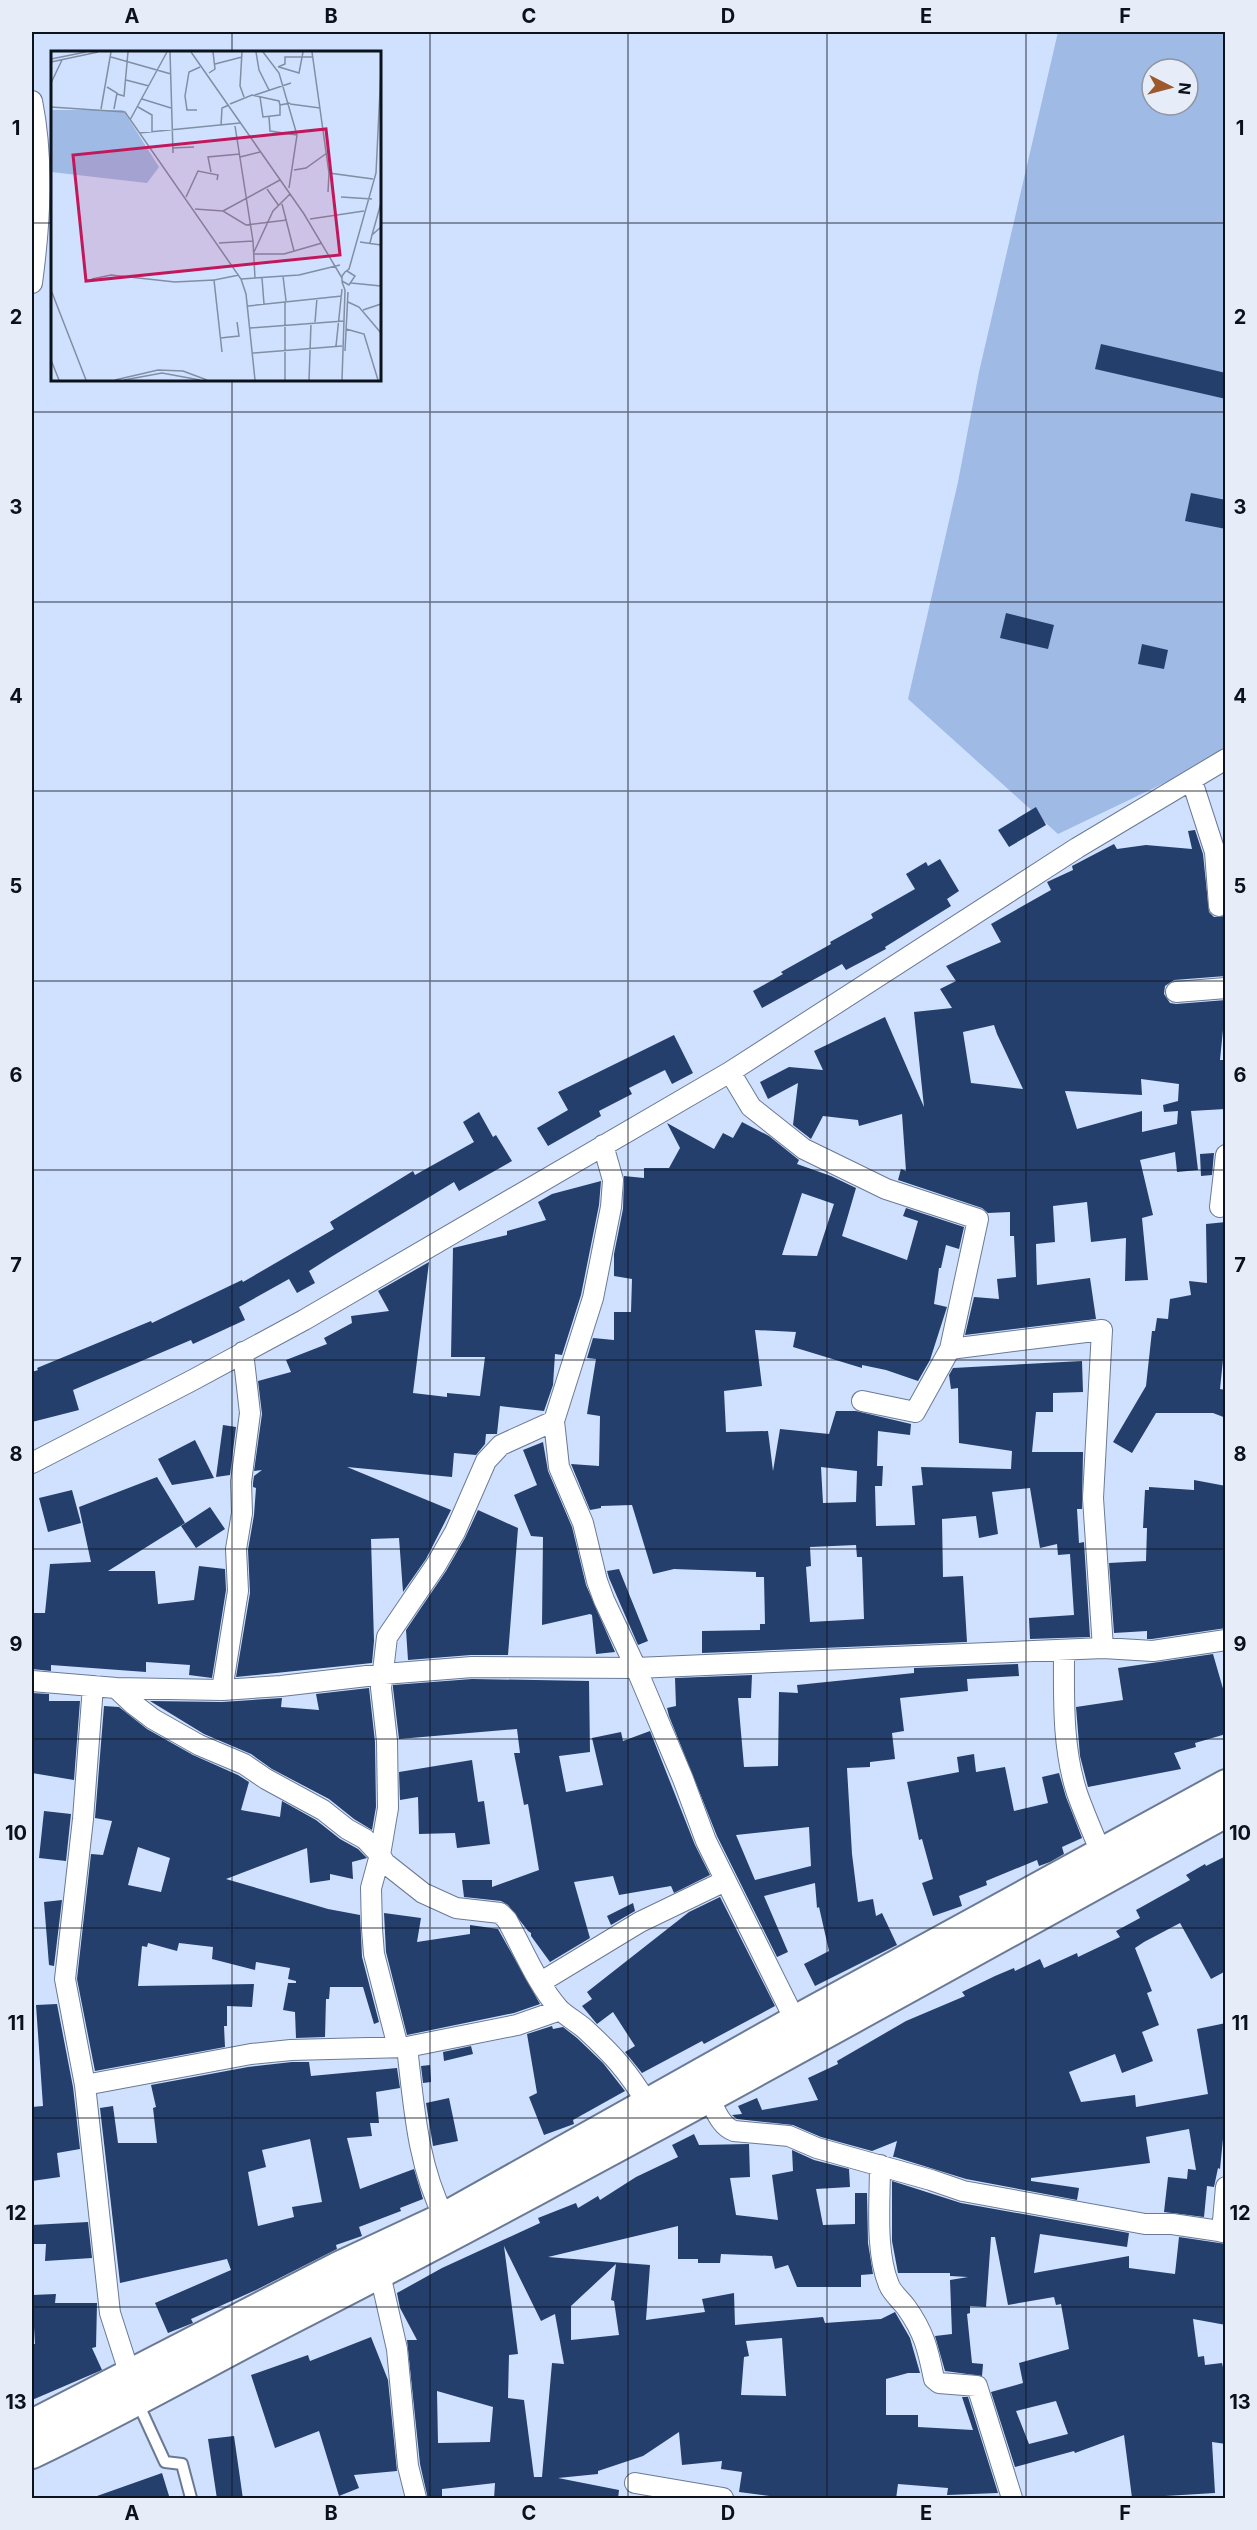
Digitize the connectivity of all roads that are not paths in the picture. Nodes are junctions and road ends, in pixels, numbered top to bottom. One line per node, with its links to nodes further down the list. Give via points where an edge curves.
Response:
1 (32, 101): 2 (street, via 39,197)
2 (32, 283)
3 (1226, 759): 4 (street)
4 (1192, 781): 5 (street, via 1215,852); 8 (street, via 1077,848)
5 (1219, 906)
6 (1226, 988): 7 (street)
7 (1176, 992)
8 (730, 1072): 9 (street); 12 (street, via 751,1107 804,1149 886,1189 978,1219)
9 (603, 1145): 13 (street); 15 (street, via 613,1180 611,1207 592,1298)
10 (1226, 1155): 11 (street)
11 (1220, 1207)
12 (950, 1349): 14 (street, via 915,1412); 18 (street, via 1102,1330 1093,1498)
13 (243, 1352): 16 (street); 25 (street, via 250,1413 236,1550 238,1592)
14 (862, 1401)
15 (554, 1421): 20 (street, via 559,1467 584,1523 604,1600); 21 (street, via 501,1445 486,1461 455,1532 387,1637)
16 (32, 1463)
17 (1226, 1640): 18 (street, via 1153,1651)
18 (1103, 1648): 19 (street)
19 (1064, 1650): 20 (street); 28 (street, via 1066,1737 1077,1791)
20 (636, 1668): 21 (street, via 472,1667); 30 (street)
21 (384, 1674): 25 (street); 29 (street, via 381,1688 388,1808)
22 (32, 1681): 23 (street)
23 (93, 1686): 24 (street); 35 (street, via 65,1979)
24 (116, 1688): 25 (street); 29 (street, via 153,1719 244,1764 323,1810 365,1839)
25 (222, 1690)
26 (1226, 1784): 28 (main road)
27 (1226, 1813): 36 (main road)
28 (1101, 1853): 33 (main road)
29 (380, 1855): 31 (street, via 412,1886 434,1900 456,1908 500,1913); 34 (street, via 371,1888 374,1954)
30 (725, 1881): 31 (street, via 640,1922); 33 (street)
31 (541, 1982): 32 (street)
32 (560, 2010): 34 (street, via 517,2025); 37 (street, via 613,2054)
33 (795, 2020): 37 (main road)
34 (402, 2047): 35 (street, via 251,2054); 40 (street, via 417,2138 430,2190)
35 (85, 2085): 43 (street, via 110,2313)
36 (708, 2097): 38 (street, via 727,2128 757,2135 789,2136); 42 (main road)
37 (647, 2103): 40 (main road)
38 (880, 2165): 41 (street, via 963,2191 1145,2224); 50 (street, via 880,2232 887,2281 927,2340 934,2379 939,2383 977,2386)
39 (1226, 2187): 41 (street)
40 (444, 2217): 43 (main road, via 339,2266)
41 (1224, 2232)
42 (380, 2274): 43 (main road); 48 (street, via 397,2349 408,2466)
43 (133, 2387): 44 (main road); 45 (main road); 47 (lane, via 165,2462 182,2464)
44 (32, 2424)
45 (32, 2454)
46 (635, 2483): 49 (street)
47 (191, 2499)
48 (416, 2499)
49 (723, 2499)
50 (1012, 2499)

